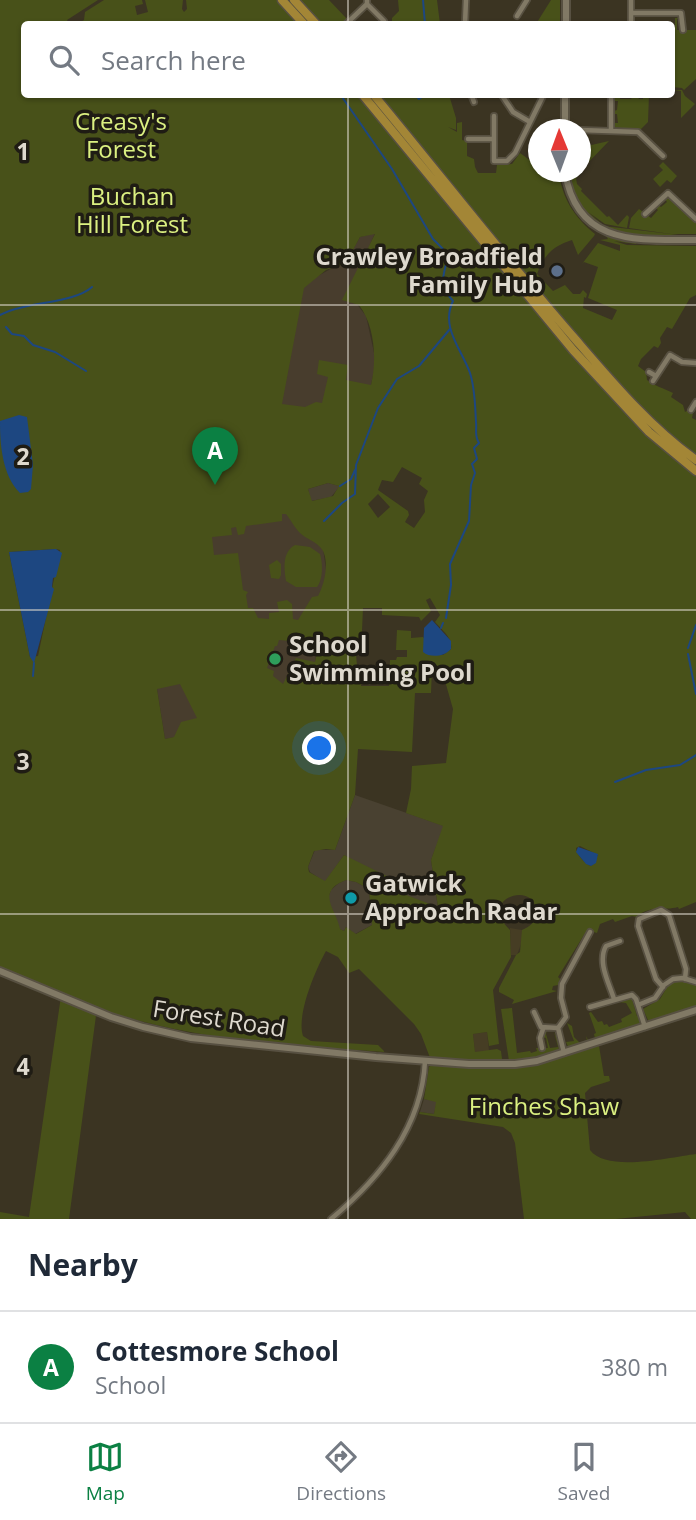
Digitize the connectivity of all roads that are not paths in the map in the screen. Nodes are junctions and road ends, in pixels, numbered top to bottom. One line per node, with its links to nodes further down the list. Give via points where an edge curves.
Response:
1 (282, 0): 10 (highway)
2 (294, 0): 11 (highway)
3 (466, 0): 14 (street)
4 (527, 0): 9 (street)
5 (566, 0): 15 (street)
6 (631, 0): 8 (street)
7 (367, 2): 12 (street); 13 (street)
8 (631, 13): 16 (street); 17 (street, via 681,13)
9 (517, 16)
10 (301, 21)
11 (313, 21)
12 (349, 21)
13 (384, 21)
14 (465, 21)
15 (566, 21)
16 (631, 21)
17 (683, 30)
18 (365, 98): 49 (highway, via 573,350 649,432)
19 (376, 98): 48 (highway, via 593,360)
20 (472, 98): 25 (street)
21 (504, 98): 29 (street, via 513,112)
22 (542, 98): 27 (street)
23 (565, 98): 28 (street)
24 (611, 98): 32 (street)
25 (474, 102)
26 (494, 116): 34 (street)
27 (532, 119)
28 (565, 119)
29 (528, 121)
30 (528, 126): 36 (street, via 511,158)
31 (591, 130): 32 (street)
32 (611, 130): 35 (street, via 638,132)
33 (468, 139): 34 (street)
34 (494, 139): 36 (street)
35 (663, 156)
36 (494, 161): 37 (street)
37 (494, 170)
38 (568, 182): 41 (street, via 580,211 603,231 631,239)
39 (645, 215): 40 (street, via 668,193)
40 (696, 219)
41 (696, 240)
42 (664, 351): 43 (street)
43 (670, 355): 44 (street); 45 (street, via 654,378)
44 (696, 363)
45 (649, 372)
46 (695, 404): 47 (street)
47 (691, 410)
48 (696, 460)
49 (696, 471)
50 (590, 932): 63 (street, via 563,981 566,1017)
51 (620, 941): 56 (street, via 606,946 602,962)
52 (0, 971): 66 (street, Forest Road, via 111,1017 174,1035)
53 (685, 979): 54 (street); 55 (street, via 673,979); 55 (street, via 669,915 662,910 644,915 638,926 656,980)
54 (696, 982)
55 (663, 987): 57 (street, via 655,998)
56 (614, 999): 57 (street, via 630,994); 58 (street)
57 (638, 1005): 61 (street)
58 (590, 1007)
59 (696, 1010): 61 (street, Forest Road)
60 (534, 1012): 62 (street)
61 (645, 1027): 65 (street, Forest Road)
62 (542, 1028): 63 (street); 64 (street)
63 (558, 1028): 65 (street)
64 (542, 1048)
65 (564, 1054): 66 (street, Forest Road, via 515,1064)
66 (425, 1061): 67 (street, via 419,1103 408,1129 370,1183)
67 (331, 1219)

